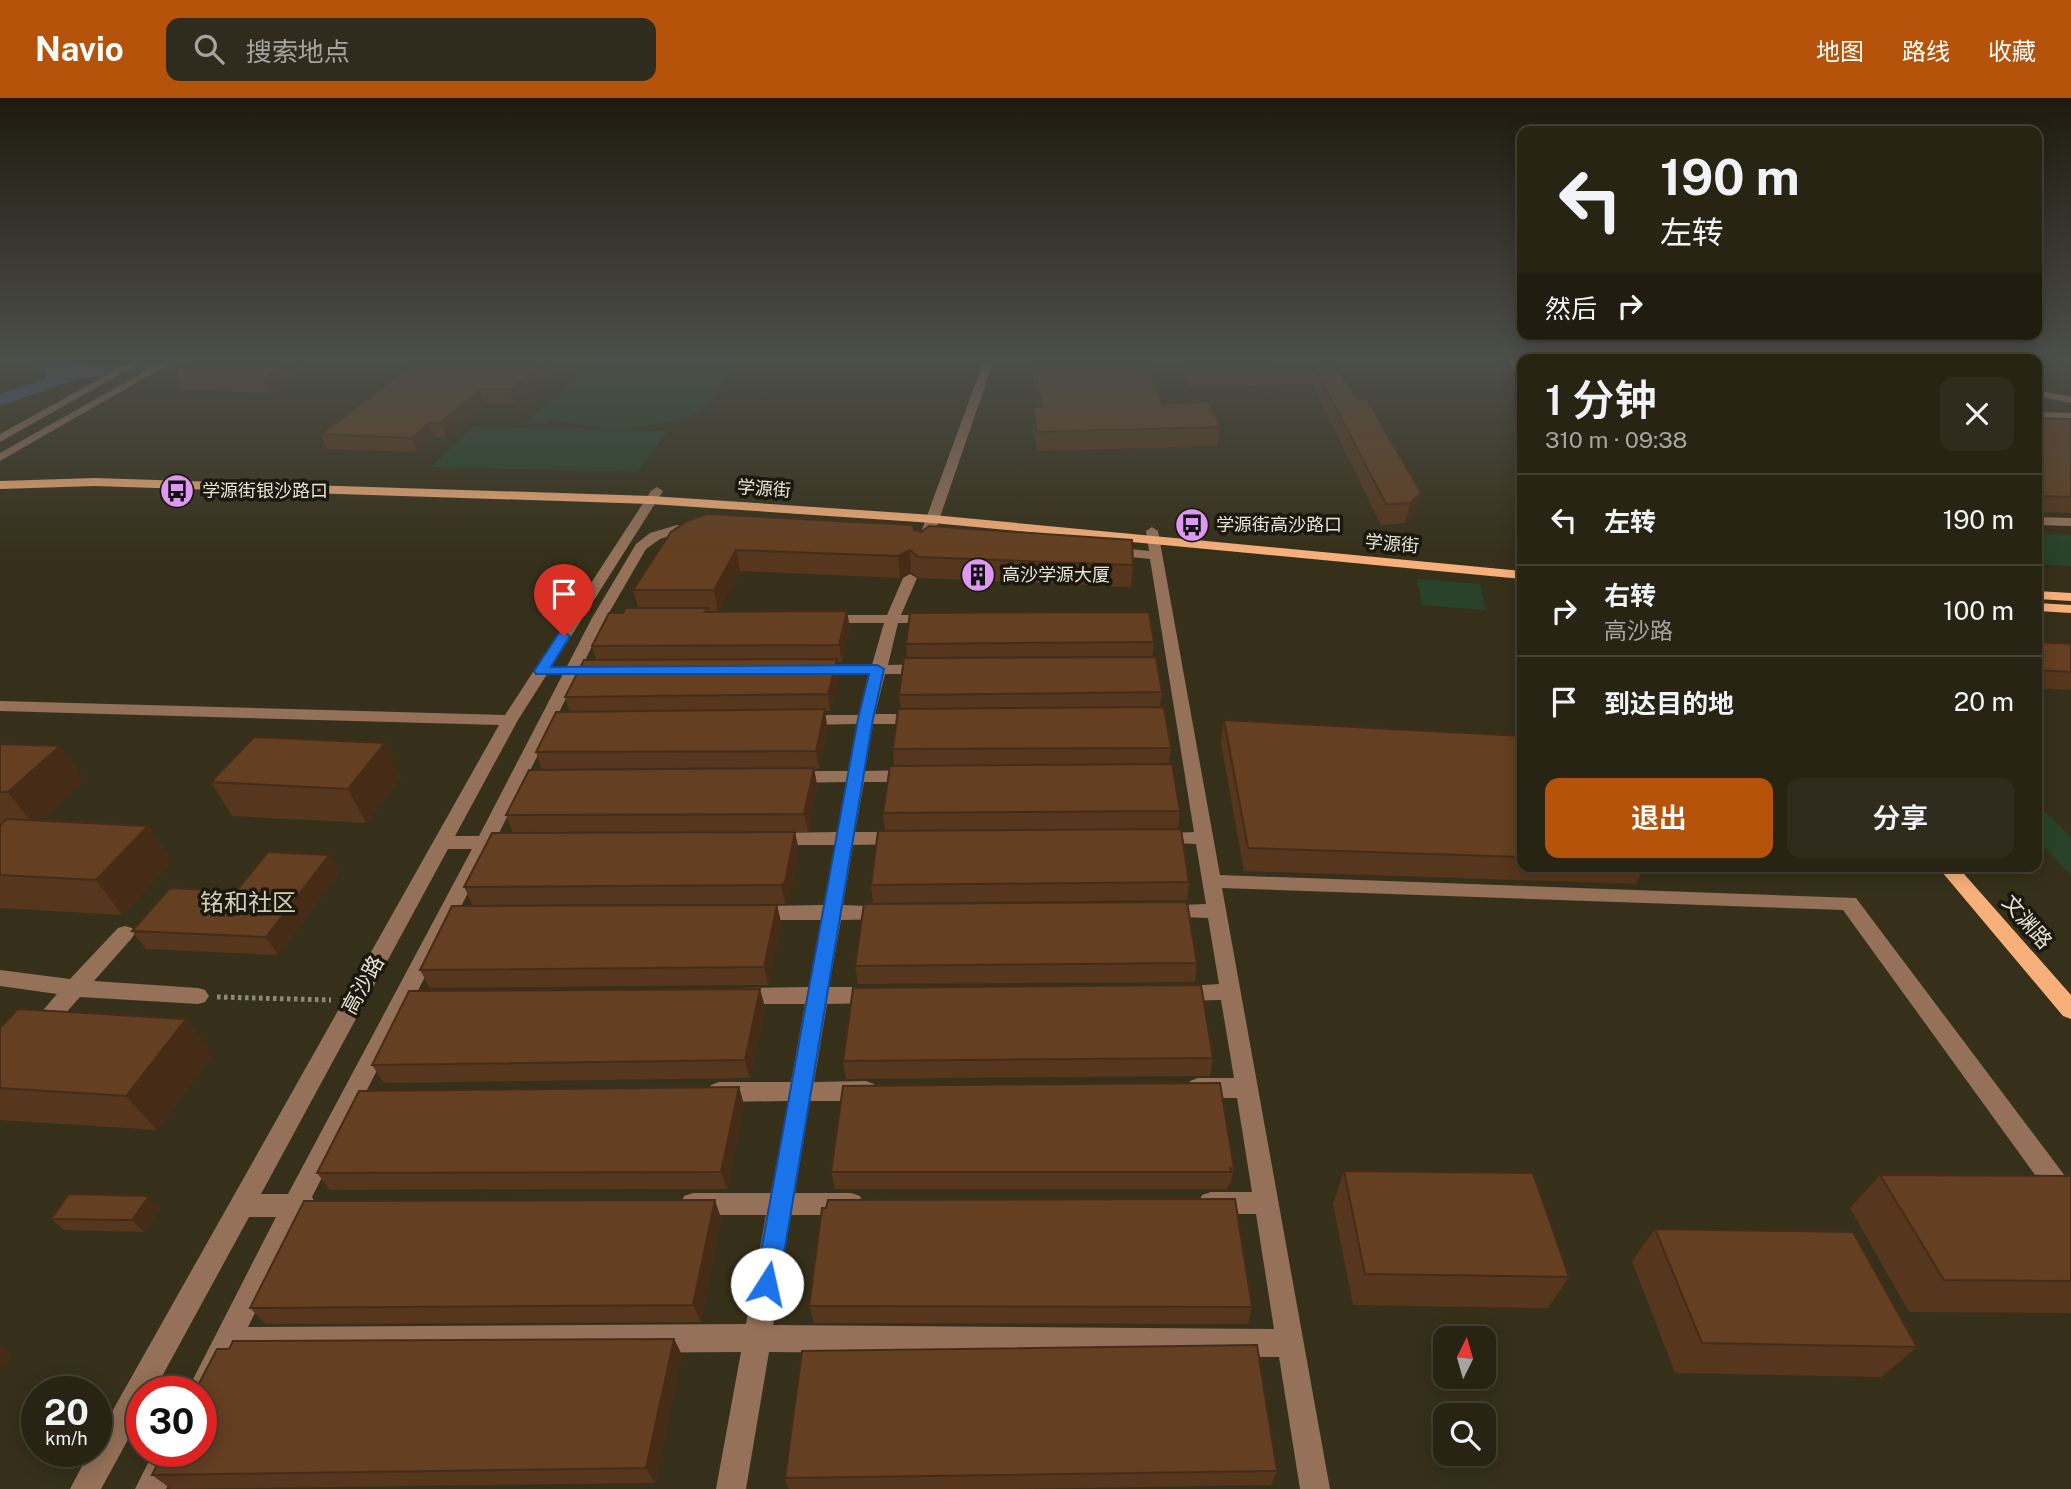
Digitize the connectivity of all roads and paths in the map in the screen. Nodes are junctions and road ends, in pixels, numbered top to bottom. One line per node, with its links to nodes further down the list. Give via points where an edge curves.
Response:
1 (25, 425): 4 (street)
2 (57, 425): 5 (street)
3 (966, 425): 9 (street)
4 (0, 439)
5 (0, 458)
6 (0, 474): 8 (main road, 学源街, via 147,473)
7 (0, 485): 8 (main road, 学源街, via 95,482)
8 (654, 496): 9 (main road, 学源街); 30 (street, 高沙路)
9 (935, 516): 13 (street); 14 (main road, 学源街)
10 (2042, 521): 11 (street)
11 (2071, 522)
12 (719, 529): 28 (street, via 677,529 655,536 641,547)
13 (925, 541)
14 (1153, 542): 15 (street); 16 (main road, 学源街); 17 (main road, 学源街); 42 (street, via 1159,620 1185,773)
15 (993, 543)
16 (1517, 564)
17 (1517, 575)
18 (910, 578): 24 (street)
19 (2042, 595): 20 (main road)
20 (2071, 597)
21 (2042, 607): 22 (main road)
22 (2071, 609)
23 (808, 619): 24 (street)
24 (892, 619): 25 (street); 26 (street)
25 (947, 619)
26 (877, 669): 27 (street); 29 (street); 32 (street)
27 (945, 669)
28 (580, 670): 30 (street); 44 (street, via 525,779)
29 (794, 670)
30 (541, 671): 34 (street, 高沙路)
31 (0, 706): 34 (street)
32 (866, 719): 33 (street); 35 (street); 36 (street)
33 (934, 719)
34 (510, 720): 46 (street, 高沙路)
35 (783, 720)
36 (856, 776): 37 (street); 38 (street); 39 (street)
37 (923, 776)
38 (775, 777)
39 (845, 838): 40 (street); 43 (street); 51 (street)
40 (914, 838)
41 (1134, 838): 42 (street)
42 (1203, 838): 48 (street)
43 (762, 839)
44 (485, 842): 45 (street); 46 (street); 54 (street)
45 (513, 842)
46 (442, 843): 67 (street, 高沙路)
47 (1951, 872): 68 (main road, 文渊路)
48 (1210, 881): 50 (street); 82 (street, via 1849,904)
49 (1147, 911): 50 (street)
50 (1215, 911): 59 (street)
51 (832, 912): 52 (street); 53 (street); 63 (street)
52 (901, 912)
53 (736, 913)
54 (447, 915): 55 (street); 65 (street)
55 (475, 915)
56 (125, 933): 58 (street)
57 (0, 978): 58 (street)
58 (74, 988): 62 (street); 69 (street)
59 (1229, 992): 60 (street); 71 (street)
60 (1161, 993)
61 (900, 995): 63 (street)
62 (198, 996): 67 (path)
63 (817, 996): 64 (street); 72 (street)
64 (721, 997)
65 (404, 999): 66 (street); 75 (street)
66 (431, 999)
67 (355, 1001): 83 (street, 高沙路)
68 (2071, 1010)
69 (28, 1040)
70 (1176, 1088): 71 (street)
71 (1246, 1088): 78 (street)
72 (801, 1091): 73 (street); 74 (street); 80 (street)
73 (884, 1091)
74 (692, 1093)
75 (352, 1096): 76 (street); 84 (street)
76 (379, 1096)
77 (1183, 1203): 78 (street)
78 (1266, 1203): 88 (street)
79 (671, 1204): 80 (street)
80 (781, 1204): 81 (street); 86 (street)
81 (878, 1204)
82 (2071, 1204)
83 (242, 1205): 84 (street); 91 (street, 高沙路)
84 (297, 1206): 85 (street); 87 (street)
85 (325, 1206)
86 (758, 1338): 87 (street); 88 (street); 93 (street)
87 (227, 1341): 89 (street)
88 (1290, 1343): 94 (street)
89 (209, 1376)
90 (162, 1467): 92 (street)
91 (85, 1489)
92 (150, 1489)
93 (731, 1489)
94 (1315, 1489)

